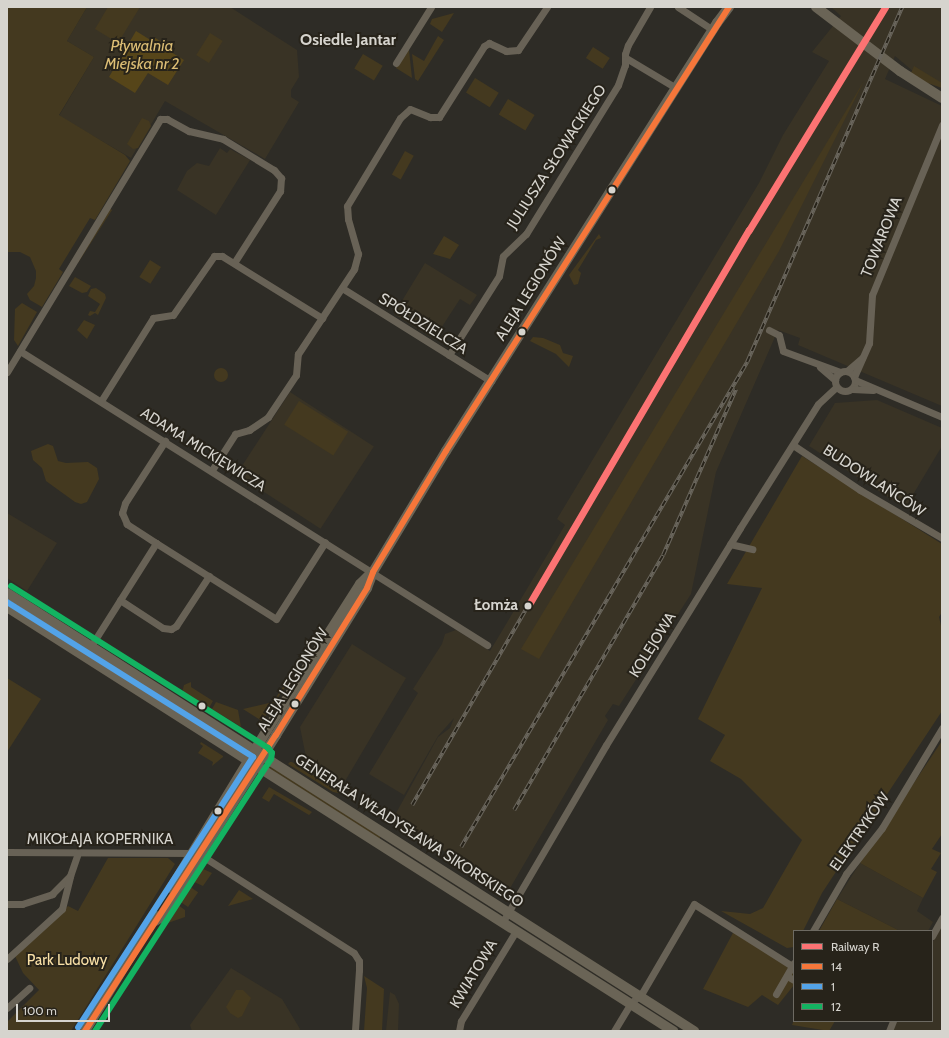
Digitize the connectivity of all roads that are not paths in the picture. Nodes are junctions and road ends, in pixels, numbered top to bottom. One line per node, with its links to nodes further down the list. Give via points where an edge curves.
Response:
1 (430, 7): 10 (street)
2 (547, 7): 18 (street, via 518,50 506,51 489,43 484,46 439,118 410,109 400,118 347,206 358,257)
3 (650, 7): 9 (street, JULIUSZA SŁOWACKIEGO, via 628,45)
4 (678, 7): 8 (street)
5 (724, 7): 8 (main road, ALEJA LEGIONÓW)
6 (729, 7): 8 (main road, ALEJA LEGIONÓW)
7 (816, 7): 11 (main road)
8 (715, 26): 12 (main road, ALEJA LEGIONÓW)
9 (626, 58): 12 (street); 22 (street, JULIUSZA SŁOWACKIEGO, via 618,85 526,234 503,256 499,276)
10 (396, 63)
11 (923, 86): 13 (main road); 14 (main road)
12 (676, 88): 28 (main road, ALEJA LEGIONÓW)
13 (942, 92)
14 (942, 98)
15 (942, 125): 16 (street, TOWAROWA)
16 (942, 129): 23 (street, TOWAROWA, via 872,295 870,333)
17 (234, 263): 19 (street); 21 (street, via 280,191 281,178 274,170 223,139 189,131 167,118 160,119); 32 (street, via 222,256 212,257 173,315 153,318)
18 (342, 288): 19 (street); 22 (street, SPÓŁDZIELCZA)
19 (322, 318): 36 (street, via 298,354 296,375 268,417 249,430 235,434)
20 (769, 330): 24 (street, via 779,335 783,351)
21 (20, 351): 25 (street); 32 (street, ADAMA MICKIEWICZA)
22 (449, 355): 28 (street, SPÓŁDZIELCZA)
23 (862, 358): 26 (street, KOLEJOWA); 27 (street, TOWAROWA)
24 (820, 366): 26 (street); 29 (street)
25 (7, 372)
26 (843, 372): 27 (street); 29 (street, KOLEJOWA)
27 (855, 379): 30 (street, TOWAROWA); 31 (street)
28 (491, 381): 42 (main road, ALEJA LEGIONÓW)
29 (836, 384): 30 (street, via 842,391); 35 (street, KOLEJOWA, via 818,404)
30 (852, 389): 31 (street)
31 (875, 390): 33 (street)
32 (101, 401): 34 (street, ADAMA MICKIEWICZA)
33 (942, 417)
34 (165, 441): 36 (street, ADAMA MICKIEWICZA); 39 (street, via 122,513 127,524)
35 (793, 445): 37 (street, BUDOWLAŃCÓW, via 860,490); 40 (street, KOLEJOWA)
36 (212, 470): 38 (street, ADAMA MICKIEWICZA)
37 (942, 538)
38 (325, 542): 42 (street, ADAMA MICKIEWICZA); 43 (street, via 276,619)
39 (156, 543): 43 (street); 45 (street)
40 (730, 544): 41 (street); 61 (street, KOLEJOWA, via 602,752)
41 (752, 550)
42 (373, 572): 47 (street, ADAMA MICKIEWICZA); 52 (main road, ALEJA LEGIONÓW, via 360,584); 53 (main road, ALEJA LEGIONÓW, via 367,588)
43 (210, 576): 45 (street, via 176,626 171,629 163,628)
44 (7, 593): 48 (main road, GENERAŁA WŁADYSŁAWA SIKORSKIEGO)
45 (120, 600): 48 (street)
46 (7, 606): 49 (main road, GENERAŁA WŁADYSŁAWA SIKORSKIEGO)
47 (487, 645)
48 (90, 646): 49 (street); 50 (street); 52 (main road, GENERAŁA WŁADYSŁAWA SIKORSKIEGO)
49 (75, 650): 50 (main road, GENERAŁA WŁADYSŁAWA SIKORSKIEGO)
50 (95, 662): 54 (main road, GENERAŁA WŁADYSŁAWA SIKORSKIEGO)
51 (942, 728): 64 (street, ELEKTRYKÓW, via 882,828 846,874)
52 (254, 750): 53 (main road, GENERAŁA WŁADYSŁAWA SIKORSKIEGO); 54 (main road, ALEJA LEGIONÓW)
53 (264, 755): 55 (main road, ALEJA LEGIONÓW); 61 (main road, GENERAŁA WŁADYSŁAWA SIKORSKIEGO)
54 (248, 760): 55 (main road, GENERAŁA WŁADYSŁAWA SIKORSKIEGO); 58 (main road, ALEJA LEGIONÓW)
55 (258, 765): 58 (main road, ALEJA LEGIONÓW); 63 (main road, GENERAŁA WŁADYSŁAWA SIKORSKIEGO)
56 (7, 852): 57 (street, MIKOŁAJA KOPERNIKA)
57 (78, 853): 58 (street, MIKOŁAJA KOPERNIKA); 59 (street)
58 (196, 855): 76 (main road, ALEJA LEGIONÓW, via 156,913 154,921); 77 (street, via 354,953 359,961)
59 (70, 876): 60 (street, via 46,897 22,904); 67 (street, via 62,909)
60 (7, 904)
61 (508, 912): 63 (street, KOLEJOWA); 73 (main road, GENERAŁA WŁADYSŁAWA SIKORSKIEGO)
62 (942, 918): 66 (street)
63 (502, 923): 65 (main road, GENERAŁA WŁADYSŁAWA SIKORSKIEGO)
64 (814, 930)
65 (516, 931): 74 (main road, GENERAŁA WŁADYSŁAWA SIKORSKIEGO); 78 (street, KWIATOWA, via 461,1021)
66 (933, 934)
67 (7, 959)
68 (793, 964): 69 (street); 73 (street, via 694,904)
69 (787, 976): 70 (street); 72 (street)
70 (793, 979)
71 (29, 988): 75 (street)
72 (776, 994)
73 (640, 997): 74 (street); 81 (main road, GENERAŁA WŁADYSŁAWA SIKORSKIEGO)
74 (630, 1004): 79 (street); 80 (main road, GENERAŁA WŁADYSŁAWA SIKORSKIEGO)
75 (7, 1008)
76 (84, 1031)
77 (355, 1031)
78 (459, 1031)
79 (614, 1031)
80 (673, 1031)
81 (694, 1031)

